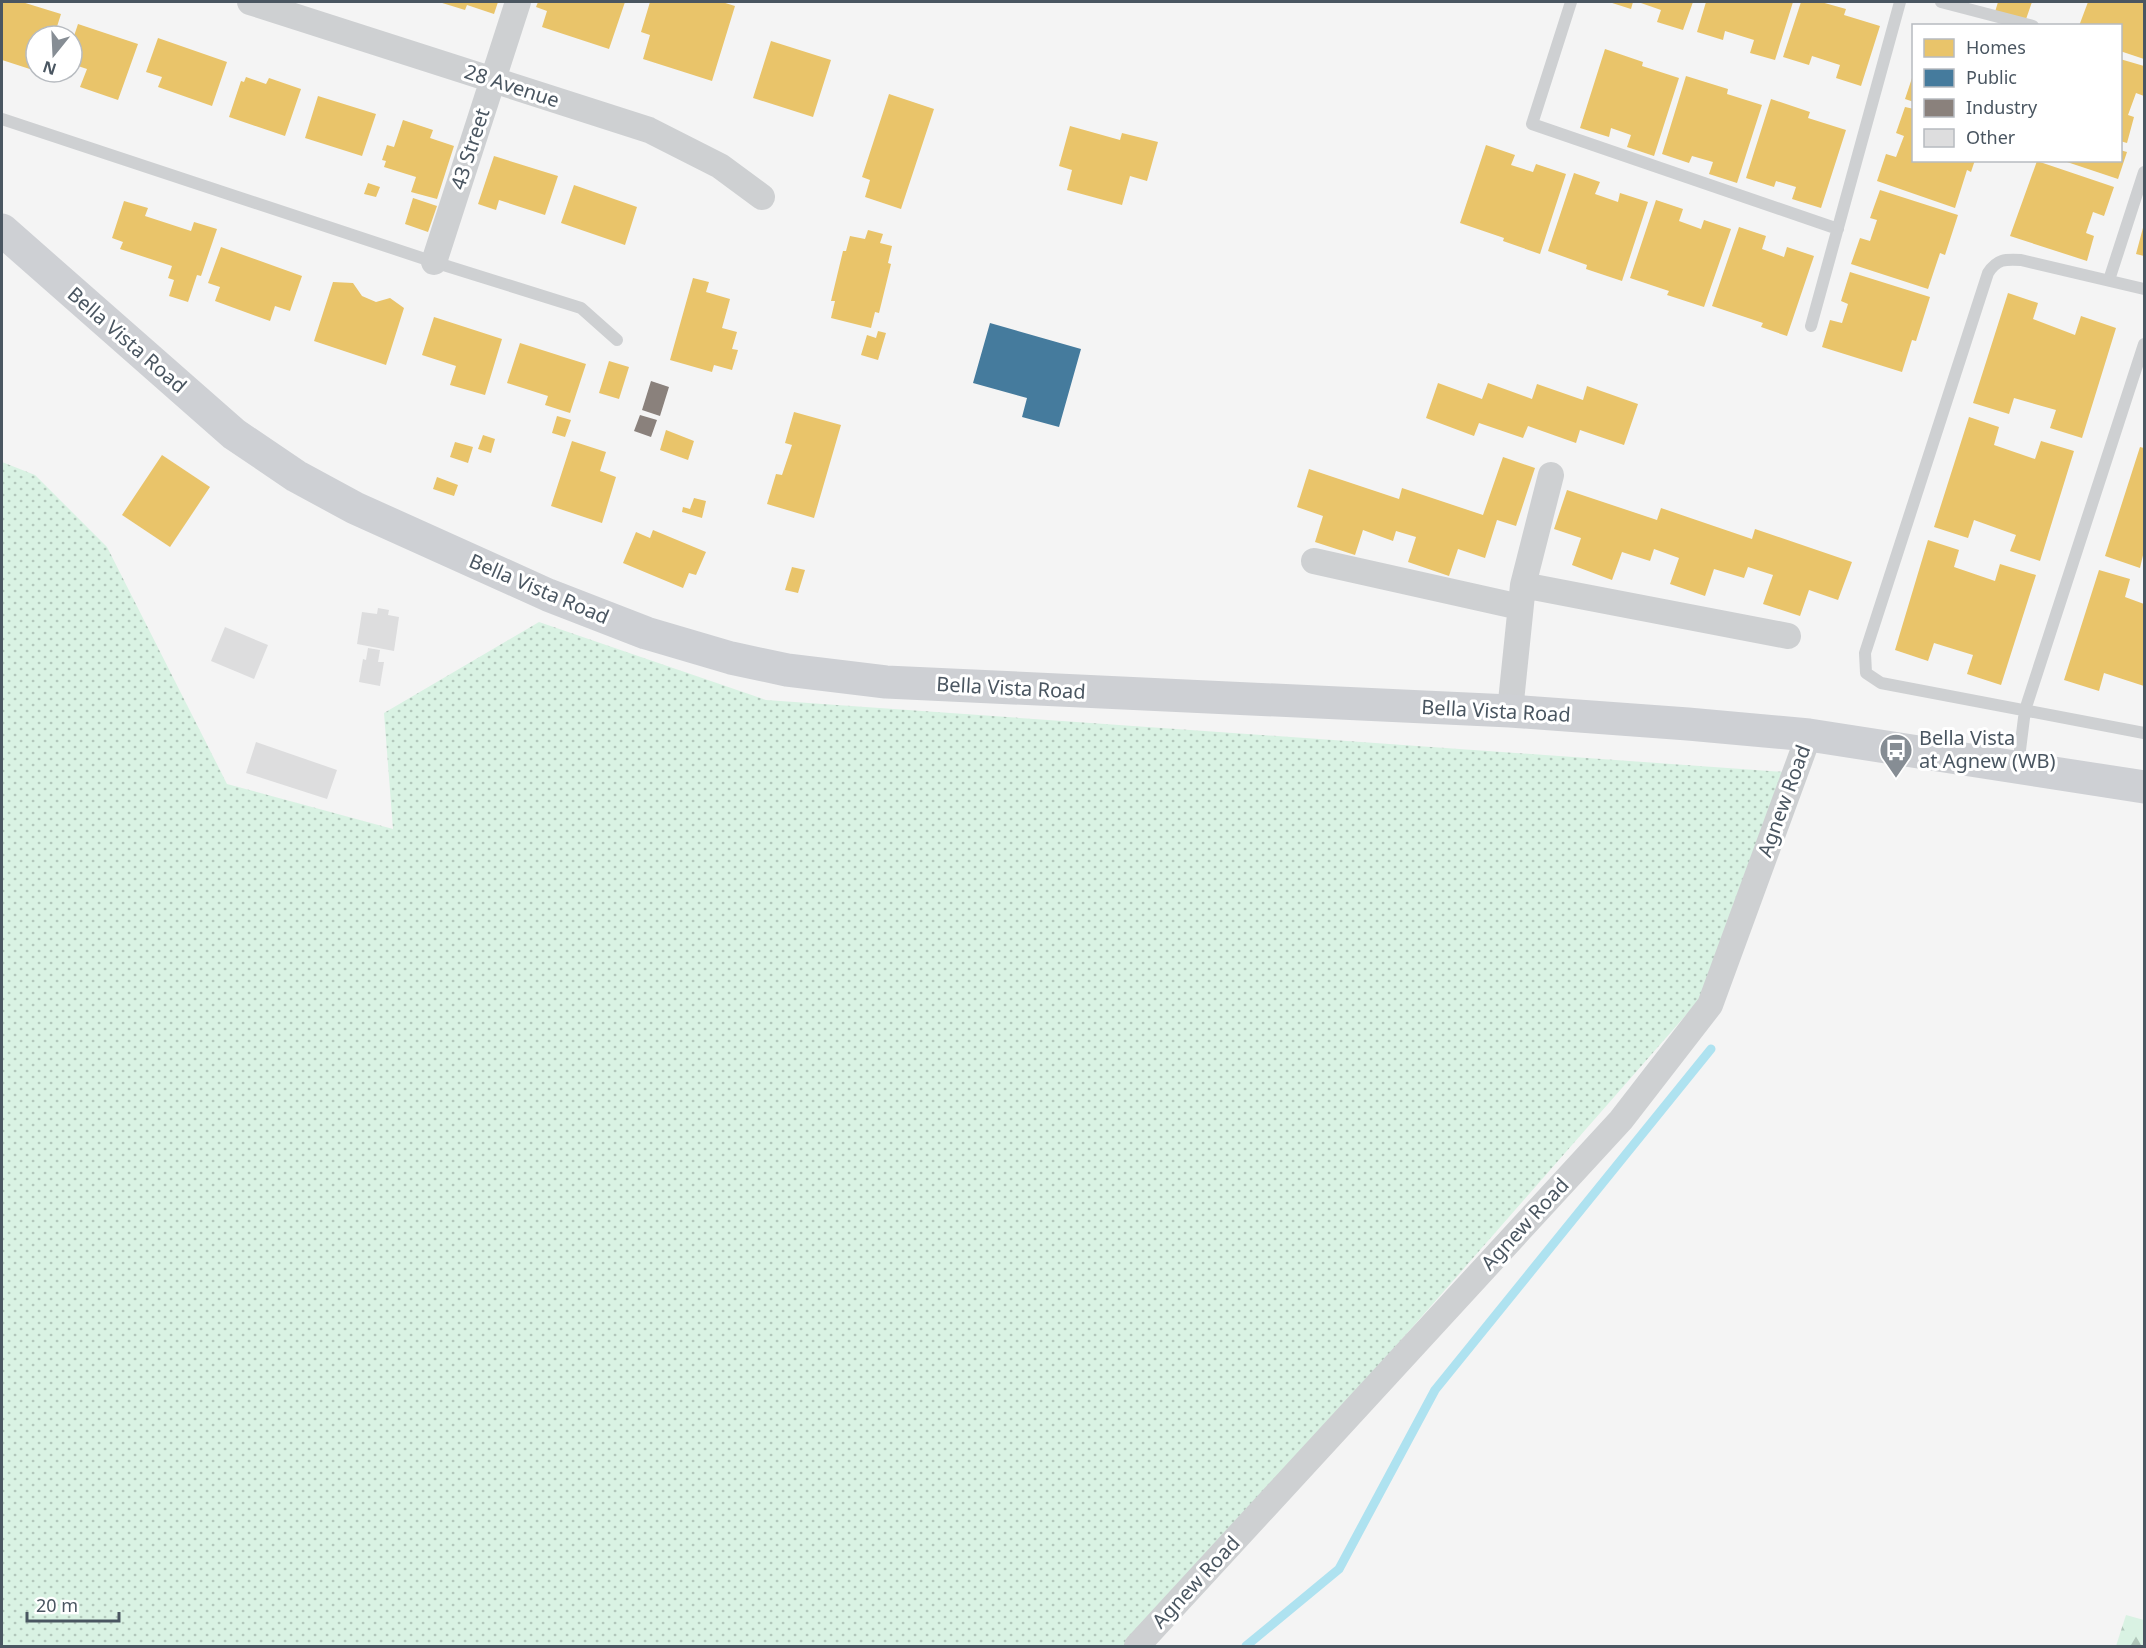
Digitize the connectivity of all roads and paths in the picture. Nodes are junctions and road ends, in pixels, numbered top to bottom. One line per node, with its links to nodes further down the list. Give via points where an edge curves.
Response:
1 (250, 2): 7 (street, 28 Avenue)
2 (518, 2): 7 (street, 43 Street)
3 (1571, 2): 11 (lane, via 1532,124)
4 (1900, 2): 11 (lane)
5 (1941, 2): 6 (lane)
6 (2024, 24)
7 (493, 80): 10 (street, 28 Avenue, via 649,130 720,166); 13 (street, 43 Street)
8 (2, 119): 13 (lane)
9 (2145, 172): 14 (lane)
10 (762, 197)
11 (1838, 229): 16 (lane)
12 (2, 230): 24 (street, Bella Vista Road, via 234,434 296,476 355,508 548,595 646,633 787,670 886,682)
13 (434, 262): 17 (lane, via 580,308)
14 (2109, 280): 15 (lane); 23 (lane, via 2021,260 2002,259 1993,265 1865,653 1866,673 1881,682)
15 (2145, 289)
16 (1811, 326)
17 (617, 340)
18 (2145, 344): 23 (lane)
19 (1551, 475): 21 (street)
20 (1314, 561): 21 (street)
21 (1521, 596): 22 (street); 24 (street)
22 (1788, 636)
23 (2025, 710): 25 (lane); 27 (lane)
24 (1510, 711): 26 (street, Bella Vista Road)
25 (2145, 733)
26 (1809, 735): 27 (street, Bella Vista Road); 29 (street, Agnew Road, via 1710,1005 1621,1120)
27 (2018, 766): 28 (street, Bella Vista Road)
28 (2145, 787)
29 (1137, 1647)

